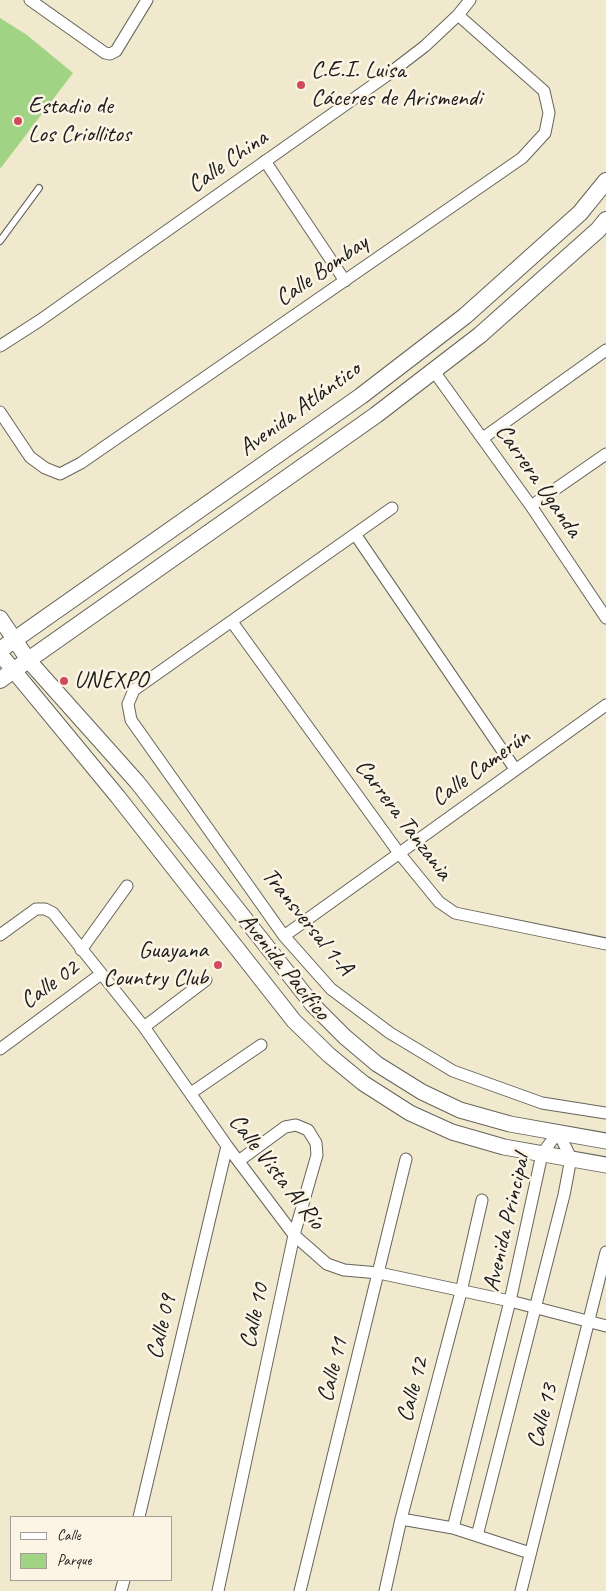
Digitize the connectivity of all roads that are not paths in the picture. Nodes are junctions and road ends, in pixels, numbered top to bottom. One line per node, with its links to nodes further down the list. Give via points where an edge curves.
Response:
1 (30, 0): 2 (street, via 110,54 116,51)
2 (147, 0)
3 (470, 0): 4 (street, Calle China)
4 (458, 15): 5 (street, Calle China, via 386,76); 10 (street, Calle Bombay, via 544,91 549,113 545,133 522,158)
5 (265, 162): 10 (street); 11 (street, Calle China)
6 (606, 181): 23 (main road, Avenida Atlántico, via 580,213 465,316 353,402)
7 (38, 188): 9 (lane)
8 (606, 220): 13 (main road, Avenida Atlántico, via 480,335)
9 (0, 241)
10 (345, 281): 14 (street, Calle Bombay, via 81,463 60,474 30,457)
11 (0, 346)
12 (606, 350): 15 (street)
13 (432, 370): 15 (street, Carrera Uganda); 25 (main road, Avenida Atlántico, via 376,415)
14 (0, 412)
15 (483, 438): 17 (street, Carrera Uganda)
16 (606, 454): 17 (street)
17 (531, 506): 21 (street, Carrera Uganda)
18 (392, 508): 19 (street)
19 (356, 534): 22 (street); 28 (street)
20 (0, 618): 23 (street, Avenida Pacífico)
21 (606, 618)
22 (232, 622): 31 (street, Carrera Tanzania); 34 (street, Transversal 1-A, via 134,690 128,704 131,720)
23 (14, 640): 24 (main road, Avenida Atlántico); 25 (street, Avenida Pacífico)
24 (0, 652): 26 (street, Avenida Pacífico)
25 (29, 661): 26 (main road, Avenida Atlántico); 29 (street, Avenida Pacífico, via 137,782)
26 (7, 676): 30 (street, Avenida Pacífico)
27 (606, 705): 28 (street, Calle Camerún)
28 (515, 769): 31 (street, Calle Camerún)
29 (173, 828): 30 (street); 44 (street, Avenida Pacífico, via 313,1005 377,1064 422,1092 460,1110 510,1124)
30 (159, 848): 47 (street, Avenida Pacífico, via 294,1021 363,1083 410,1113 452,1132)
31 (399, 853): 34 (street, Calle Camerún); 35 (street, Carrera Tanzania, via 439,902 455,913)
32 (128, 886): 36 (street)
33 (0, 935): 36 (street, Calle Vista Al Río, via 36,908 45,909 53,913)
34 (284, 936): 43 (street, Transversal 1-A, via 331,989 390,1033 452,1071 542,1103)
35 (606, 944)
36 (81, 950): 37 (street, Calle Vista Al Río)
37 (101, 974): 39 (street, Calle Vista Al Río); 41 (street, Calle 02)
38 (206, 980): 39 (street)
39 (144, 1027): 42 (street, Calle Vista Al Río)
40 (260, 1046): 42 (street)
41 (0, 1049)
42 (190, 1093): 46 (street, Calle Vista Al Río)
43 (606, 1113)
44 (558, 1132): 45 (street, Avenida Pacífico); 47 (street, Avenida Principal); 48 (street, Avenida Principal)
45 (606, 1141)
46 (227, 1146): 50 (street, Calle Vista Al Río); 61 (street, Calle 09)
47 (542, 1154): 48 (street, Avenida Pacífico); 57 (street, Avenida Principal)
48 (571, 1158): 51 (street, Avenida Pacífico); 58 (street, Avenida Principal)
49 (406, 1159): 55 (street, Calle 11)
50 (240, 1160): 53 (street, Calle Vista Al Río); 53 (street, Calle 10, via 285,1128 296,1125 308,1130 316,1143 317,1155)
51 (606, 1165)
52 (482, 1200): 56 (street, Calle 12)
53 (294, 1235): 55 (street, Calle Vista Al Río, via 327,1264 344,1270); 66 (street, Calle 10)
54 (606, 1252): 59 (street, Calle 13)
55 (379, 1273): 56 (street, Calle Vista Al Río); 67 (street, Calle 11)
56 (461, 1292): 57 (street, Calle Vista Al Río); 62 (street, Calle 12)
57 (510, 1300): 58 (street, Calle Vista Al Río); 63 (street, Avenida Principal)
58 (536, 1308): 59 (street, Calle Vista Al Río); 64 (street, Avenida Principal)
59 (589, 1322): 60 (street, Calle Vista Al Río); 65 (street, Calle 13)
60 (606, 1326)
61 (138, 1516)
62 (400, 1519): 63 (street); 68 (street, Calle 12)
63 (453, 1528): 64 (street)
64 (477, 1536): 65 (street)
65 (530, 1553): 69 (street, Calle 13)
66 (218, 1591)
67 (300, 1591)
68 (385, 1591)
69 (521, 1591)

